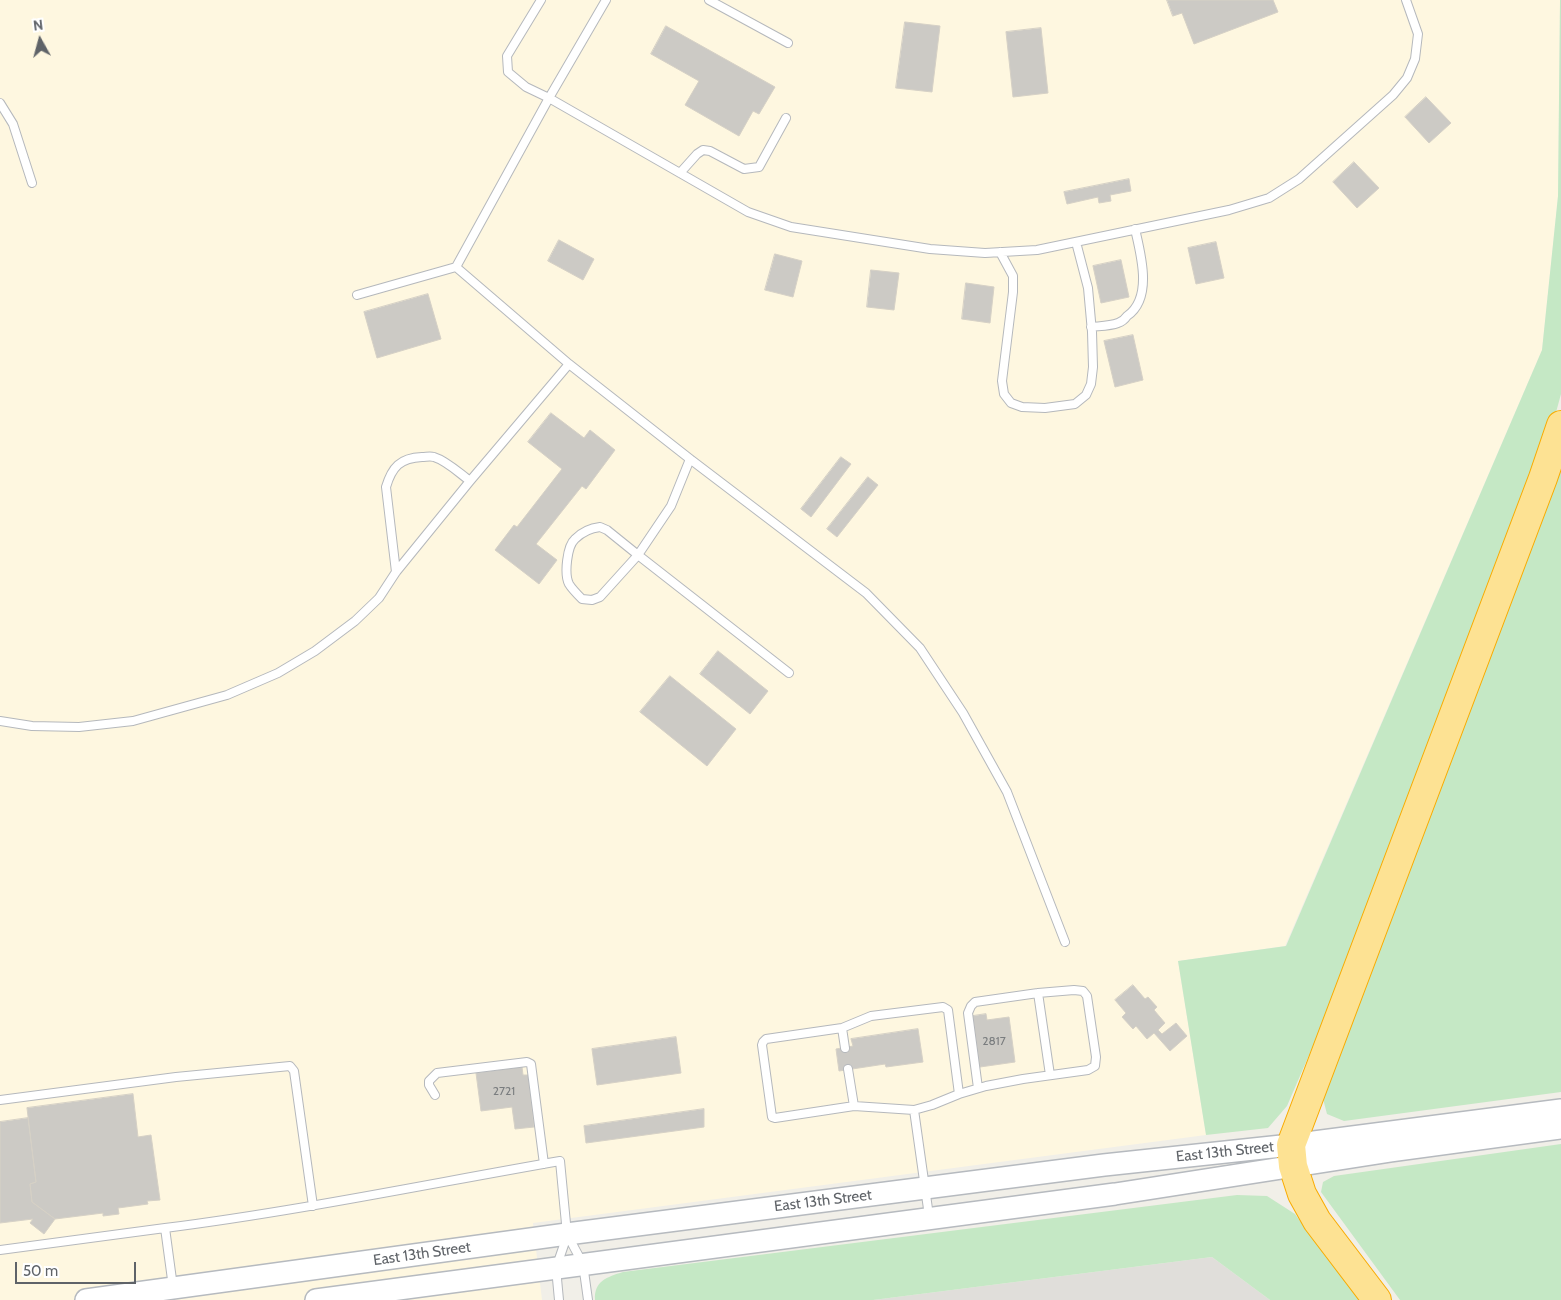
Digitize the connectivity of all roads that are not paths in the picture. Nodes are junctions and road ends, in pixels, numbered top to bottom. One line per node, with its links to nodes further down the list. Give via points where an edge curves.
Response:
1 (541, 0): 6 (lane, via 507,56 508,72 526,87)
2 (606, 0): 6 (lane)
3 (709, 0): 5 (lane)
4 (1406, 0): 11 (lane, via 1418,34 1407,78 1393,95 1299,179 1270,198 1229,210)
5 (788, 43)
6 (549, 98): 9 (lane); 14 (lane)
7 (0, 103): 10 (lane, via 13,124)
8 (786, 118): 9 (lane, via 759,167 744,169 703,150)
9 (680, 173): 13 (lane, via 748,212 791,227 930,249)
10 (32, 183)
11 (1135, 229): 12 (lane); 16 (lane, via 1143,285 1140,301 1133,312 1119,323)
12 (1076, 242): 13 (lane, via 1037,250); 16 (lane, via 1088,288)
13 (1000, 252): 16 (lane, via 1012,276 1014,292 1002,381 1004,394 1011,403 1044,408 1075,404 1086,394 1093,367)
14 (456, 268): 15 (lane); 17 (lane)
15 (357, 295)
16 (1091, 327)
17 (569, 364): 19 (lane); 20 (lane)
18 (1561, 425): 39 (highway)
19 (690, 459): 21 (lane, via 671,506); 25 (lane, via 866,593 920,648 963,713 1007,792)
20 (470, 481): 22 (lane); 22 (lane, via 433,456 411,457 396,466 386,486)
21 (638, 555): 21 (lane, via 600,597 582,599 569,584 566,571 574,540 591,528 608,530); 23 (lane)
22 (396, 572): 24 (lane, via 379,598 315,651 278,673 227,695 133,721 79,727)
23 (789, 673)
24 (0, 722)
25 (1065, 942)
26 (1038, 993): 30 (lane); 30 (lane, via 1083,991 1087,996 1096,1057 1095,1066 1088,1070); 31 (lane, via 975,1002 971,1006 968,1012)
27 (842, 1028): 28 (lane); 32 (lane, via 871,1016 946,1008); 35 (lane, via 763,1042 772,1117 780,1119)
28 (845, 1048)
29 (848, 1069): 35 (lane)
30 (1050, 1075): 31 (lane)
31 (978, 1088): 32 (lane)
32 (959, 1094): 36 (lane)
33 (435, 1095): 40 (lane, via 429,1085 437,1073 531,1064)
34 (0, 1100): 42 (lane, via 290,1066 294,1071)
35 (854, 1106): 36 (lane)
36 (914, 1110): 41 (lane)
37 (1561, 1110): 39 (main road, East 13th Street)
38 (1561, 1128): 39 (main road, East 13th Street)
39 (1292, 1155): 41 (main road, East 13th Street, via 1104,1165); 43 (main road, East 13th Street, via 1115,1194); 54 (highway, via 1302,1194 1318,1221)
40 (544, 1164): 42 (lane); 45 (lane, via 560,1161)
41 (925, 1188): 43 (lane); 45 (main road, East 13th Street)
42 (313, 1206): 44 (lane)
43 (929, 1218): 47 (main road, East 13th Street)
44 (165, 1228): 46 (lane); 49 (lane)
45 (568, 1234): 47 (lane); 48 (lane); 49 (main road, East 13th Street)
46 (0, 1250)
47 (583, 1264): 48 (main road, East 13th Street); 53 (lane)
48 (556, 1268): 51 (main road, East 13th Street); 52 (lane)
49 (173, 1289): 50 (main road, East 13th Street)
50 (86, 1300)
51 (316, 1300)
52 (558, 1300)
53 (588, 1300)
54 (1377, 1300)

